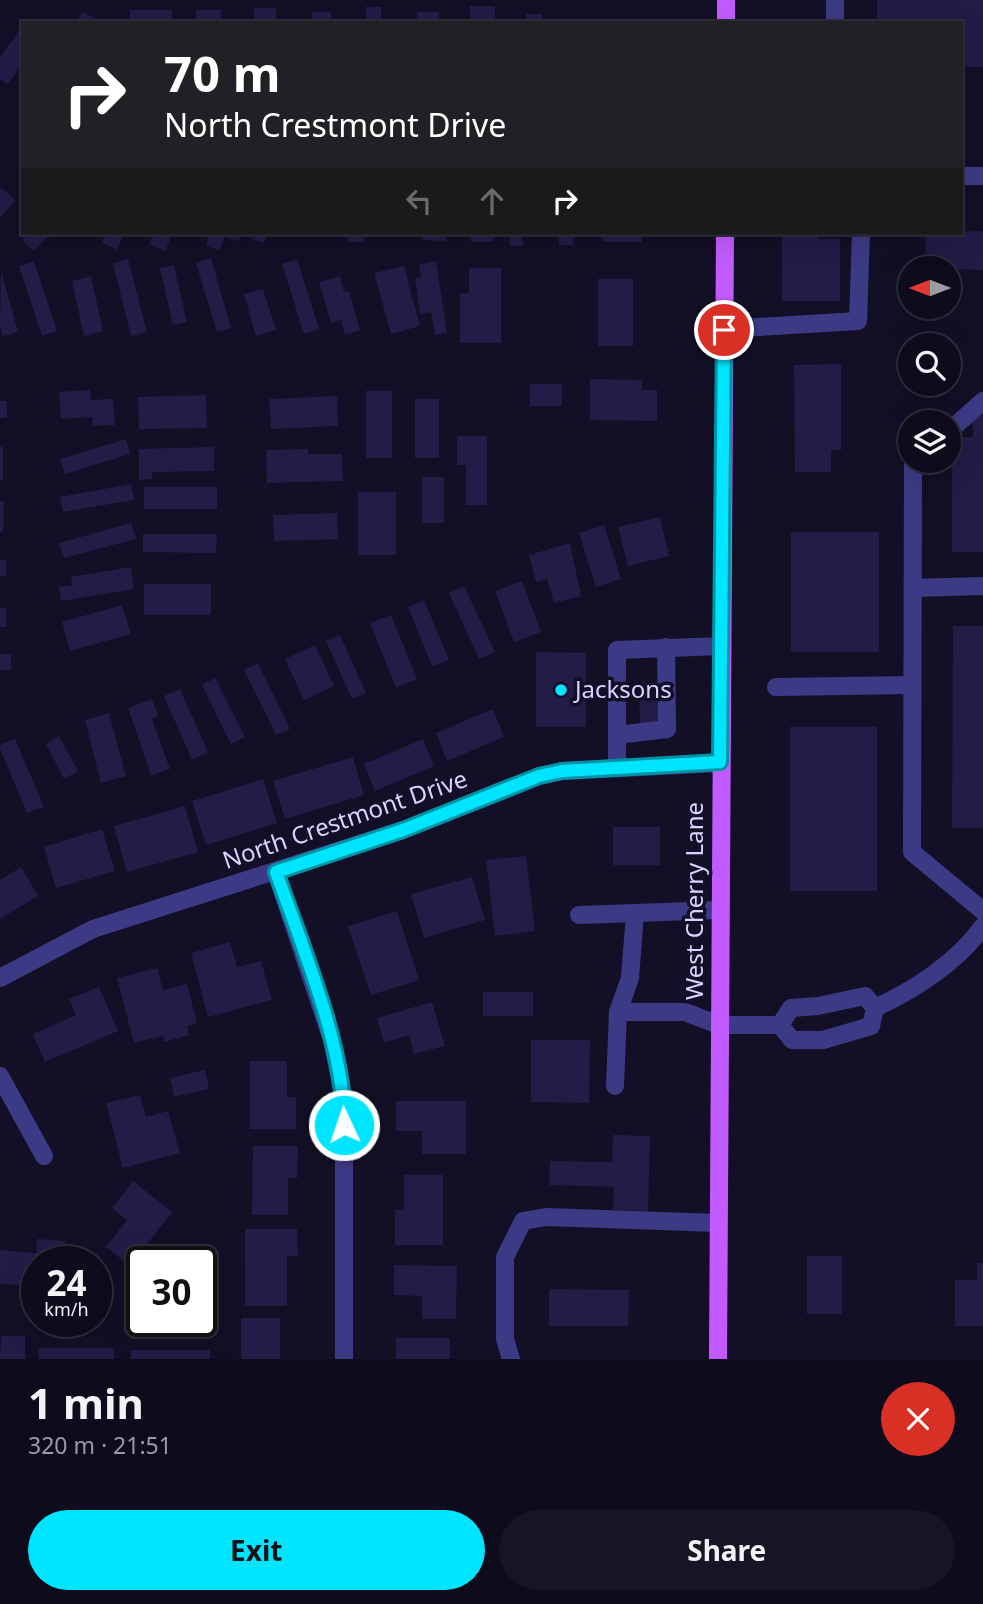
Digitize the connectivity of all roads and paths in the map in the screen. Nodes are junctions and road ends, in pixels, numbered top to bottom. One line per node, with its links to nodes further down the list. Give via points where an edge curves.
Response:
1 (726, 0): 3 (main road)
2 (835, 0): 4 (street)
3 (726, 21)
4 (835, 21)
5 (963, 176): 6 (street)
6 (983, 176)
7 (724, 235): 9 (main road, West Cherry Lane)
8 (861, 235): 9 (street, via 858,321)
9 (724, 330): 15 (main road, West Cherry Lane)
10 (983, 401): 11 (street)
11 (961, 420)
12 (914, 473): 14 (street)
13 (983, 586): 14 (street)
14 (913, 588): 17 (street)
15 (721, 646): 16 (street); 20 (main road, West Cherry Lane)
16 (666, 647): 19 (street, via 667,729); 19 (street, via 617,650)
17 (912, 684): 18 (street); 24 (street, via 912,852)
18 (776, 687)
19 (617, 735): 21 (street)
20 (720, 762): 21 (street, North Crestmont Drive); 23 (main road, West Cherry Lane)
21 (617, 768): 22 (street, North Crestmont Drive, via 539,776 403,830)
22 (276, 872): 28 (street, North Crestmont Drive, via 93,929); 37 (street, via 332,1040 344,1099)
23 (719, 910): 25 (street); 31 (main road, West Cherry Lane)
24 (983, 911)
25 (635, 913): 26 (street); 30 (street, via 630,978)
26 (579, 915)
27 (982, 932): 29 (street, via 946,964)
28 (0, 978)
29 (876, 1008): 32 (street, via 865,996 791,1007); 32 (street, via 872,1026 823,1040 792,1040)
30 (618, 1012): 31 (street, via 685,1012); 34 (street)
31 (719, 1025): 32 (street); 36 (main road, West Cherry Lane)
32 (780, 1025)
33 (0, 1076): 35 (street)
34 (615, 1086)
35 (44, 1156)
36 (718, 1223): 38 (street, via 546,1217 523,1221 505,1257 505,1339); 39 (main road, West Cherry Lane)
37 (344, 1359)
38 (511, 1359)
39 (718, 1359)

